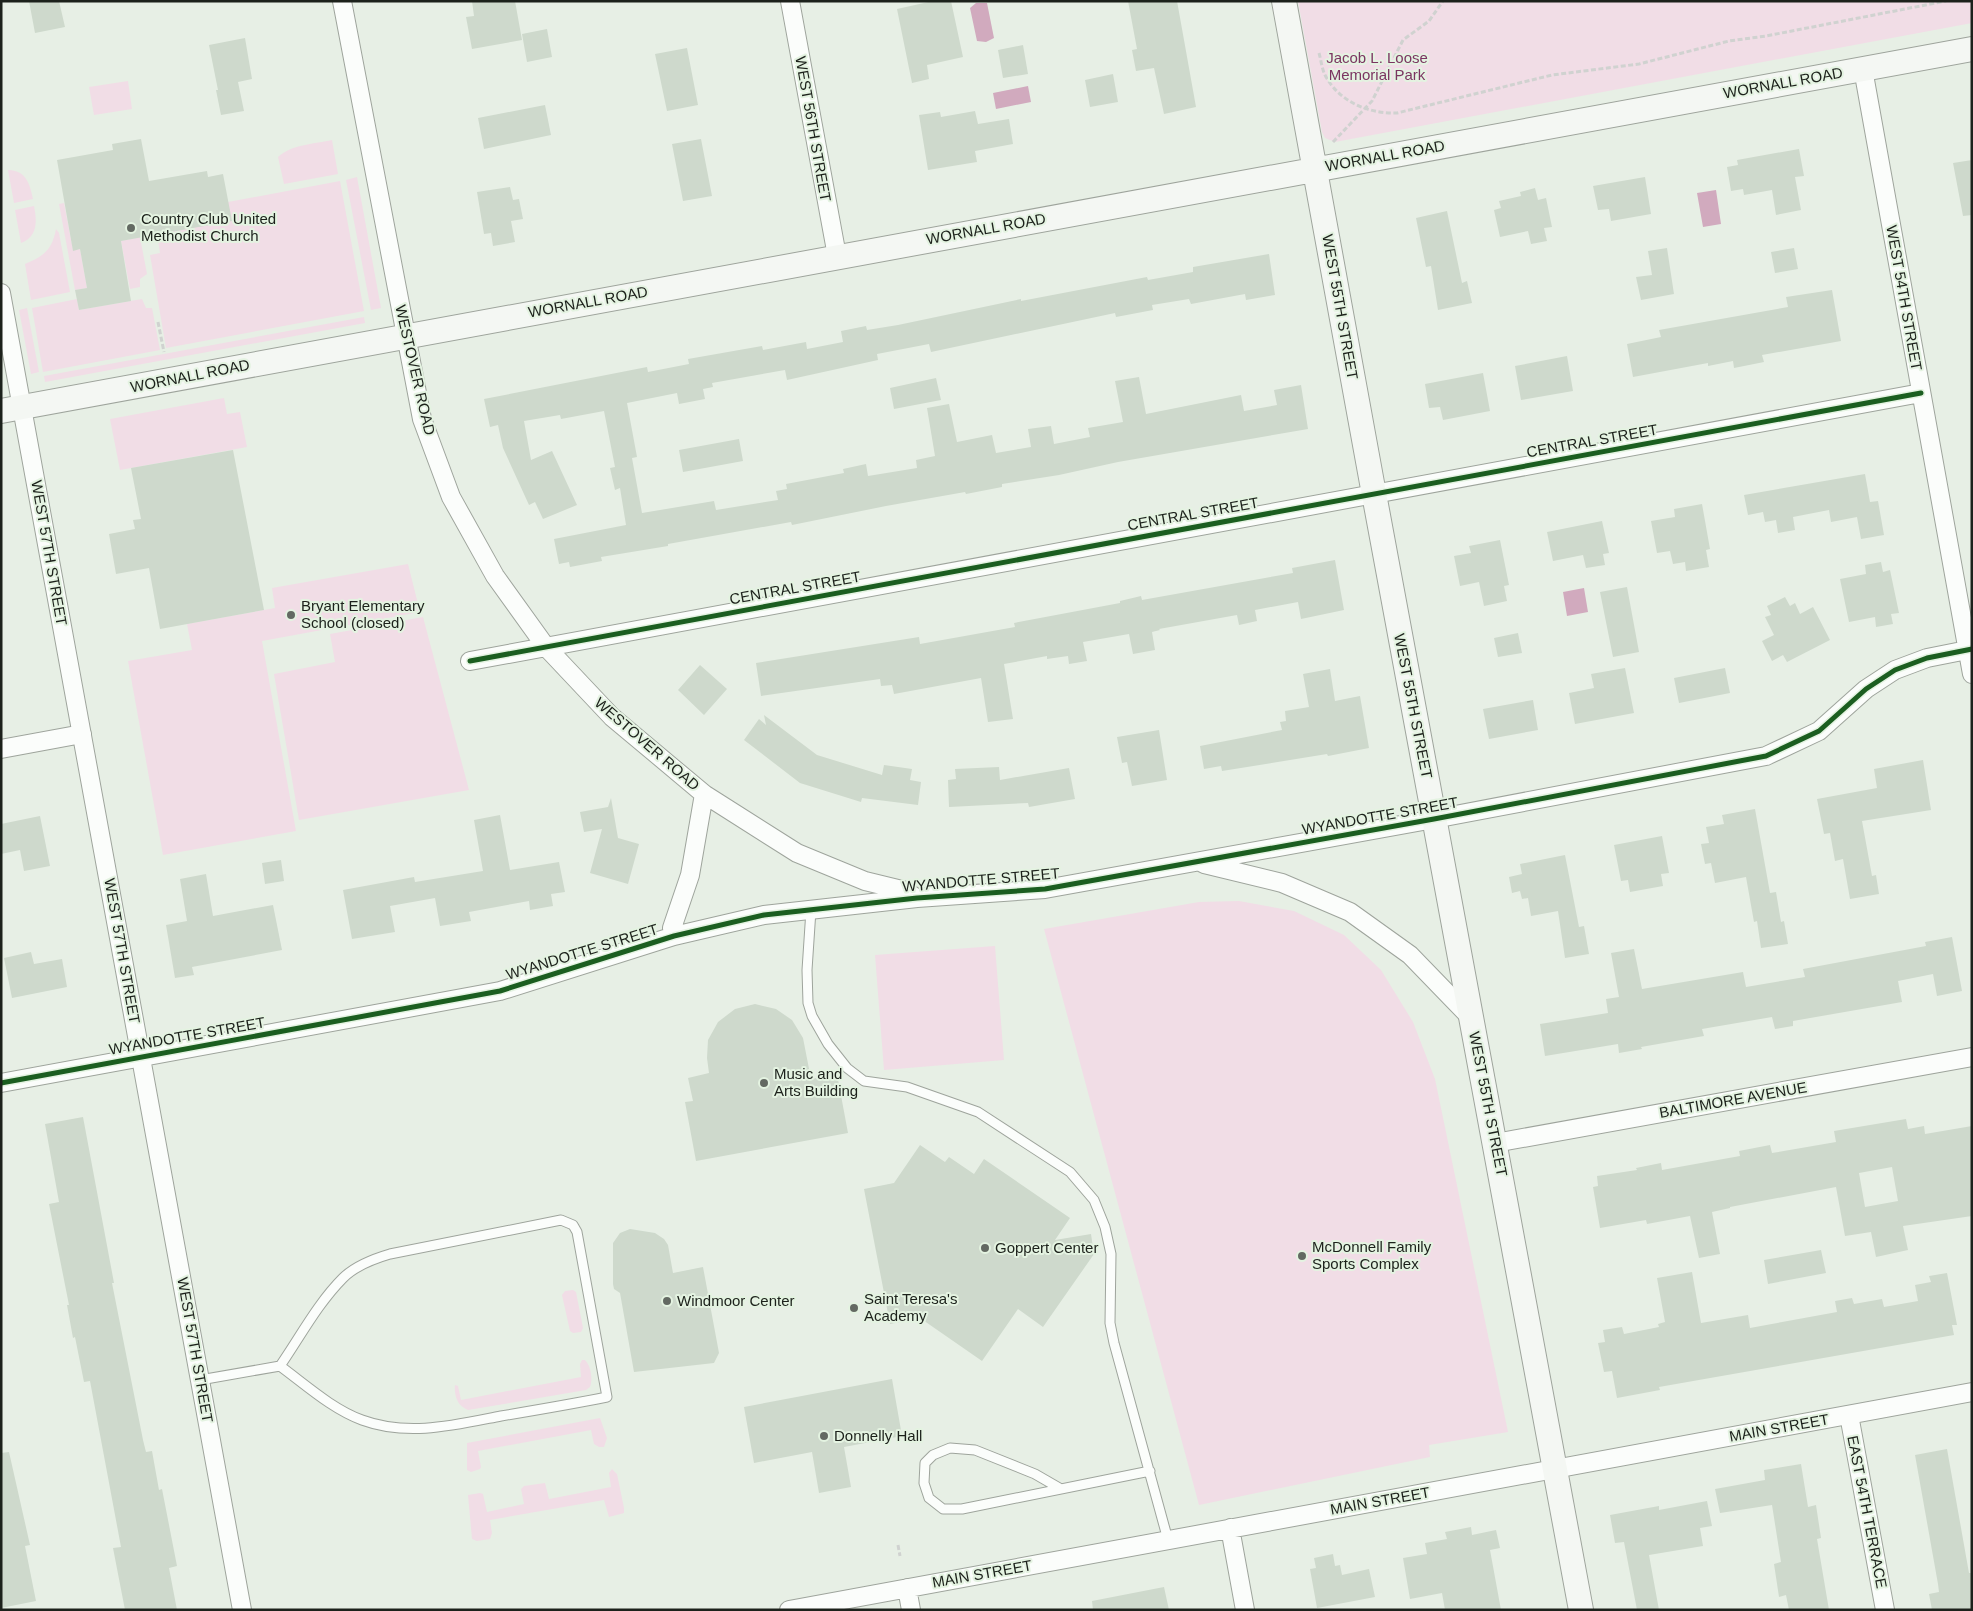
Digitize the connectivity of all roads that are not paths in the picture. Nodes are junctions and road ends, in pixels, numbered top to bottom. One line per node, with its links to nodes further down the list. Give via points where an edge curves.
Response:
1 (342, 1): 9 (street, WESTOVER ROAD)
2 (790, 1): 7 (street, WEST 56TH STREET)
3 (1284, 1): 6 (main road, WEST 55TH STREET)
4 (1972, 49): 5 (main road, WORNALL ROAD)
5 (1863, 69): 6 (main road, WORNALL ROAD); 10 (street, WEST 54TH STREET)
6 (1315, 169): 7 (main road, WORNALL ROAD); 12 (main road, WEST 55TH STREET)
7 (837, 256): 9 (main road, WORNALL ROAD)
8 (1, 293): 11 (street, WEST 57TH STREET)
9 (406, 336): 11 (main road, WORNALL ROAD); 13 (street, WESTOVER ROAD, via 422,418 451,497 494,576)
10 (1921, 393): 12 (street, CENTRAL STREET); 14 (street, WEST 54TH STREET)
11 (12, 409): 17 (street, WEST 57TH STREET)
12 (1374, 494): 13 (street, CENTRAL STREET); 20 (main road, WEST 55TH STREET)
13 (546, 647): 15 (street, CENTRAL STREET); 19 (street, WESTOVER ROAD, via 612,717)
14 (1969, 650): 16 (street, WEST 54TH STREET); 20 (street, WYANDOTTE STREET, via 1927,658 1895,670 1866,689 1819,731 1766,756)
15 (470, 661)
16 (1972, 674)
17 (82, 734): 18 (street); 26 (street, WEST 57TH STREET)
18 (1, 749)
19 (704, 794): 22 (street, WESTOVER ROAD, via 797,853 865,881 906,891); 24 (street, WESTOVER ROAD, via 690,874 672,928)
20 (1434, 819): 21 (street, WYANDOTTE STREET); 25 (main road, WEST 55TH STREET)
21 (1197, 862): 22 (street, WYANDOTTE STREET, via 1045,889); 25 (street, via 1282,883 1350,912 1410,955)
22 (916, 898): 23 (street, WYANDOTTE STREET)
23 (811, 910): 24 (street, WYANDOTTE STREET, via 764,915); 35 (lane, via 808,1003 828,1044 847,1068 871,1083 907,1087 978,1112 1070,1172 1094,1200 1106,1227 1111,1254 1110,1323 1114,1343)
24 (674, 936): 26 (street, WYANDOTTE STREET, via 500,991)
25 (1472, 1019): 29 (main road, WEST 55TH STREET)
26 (142, 1057): 28 (street, WYANDOTTE STREET); 31 (street, WEST 57TH STREET)
27 (1972, 1057): 29 (street, BALTIMORE AVENUE)
28 (1, 1083)
29 (1495, 1143): 34 (main road, WEST 55TH STREET)
30 (280, 1366): 30 (lane, via 331,1404 360,1419 407,1430 449,1426 607,1397 577,1232 573,1225 561,1220 372,1260 343,1278); 31 (lane)
31 (200, 1380): 40 (street, WEST 57TH STREET)
32 (1972, 1392): 33 (street, MAIN STREET)
33 (1849, 1415): 34 (street, MAIN STREET); 45 (street, EAST 54TH TERRACE)
34 (1555, 1468): 37 (street, MAIN STREET); 44 (main road, WEST 55TH STREET)
35 (1150, 1471): 36 (lane); 38 (lane)
36 (1061, 1489): 36 (lane, via 962,1509 943,1509 929,1498 924,1483 925,1464 933,1455 950,1448 975,1450 1035,1474)
37 (1230, 1528): 38 (street, MAIN STREET); 43 (street)
38 (1168, 1540): 39 (street, MAIN STREET)
39 (907, 1588): 41 (street, MAIN STREET); 42 (street)
40 (242, 1610)
41 (789, 1610)
42 (911, 1610)
43 (1246, 1610)
44 (1581, 1610)
45 (1885, 1610)

